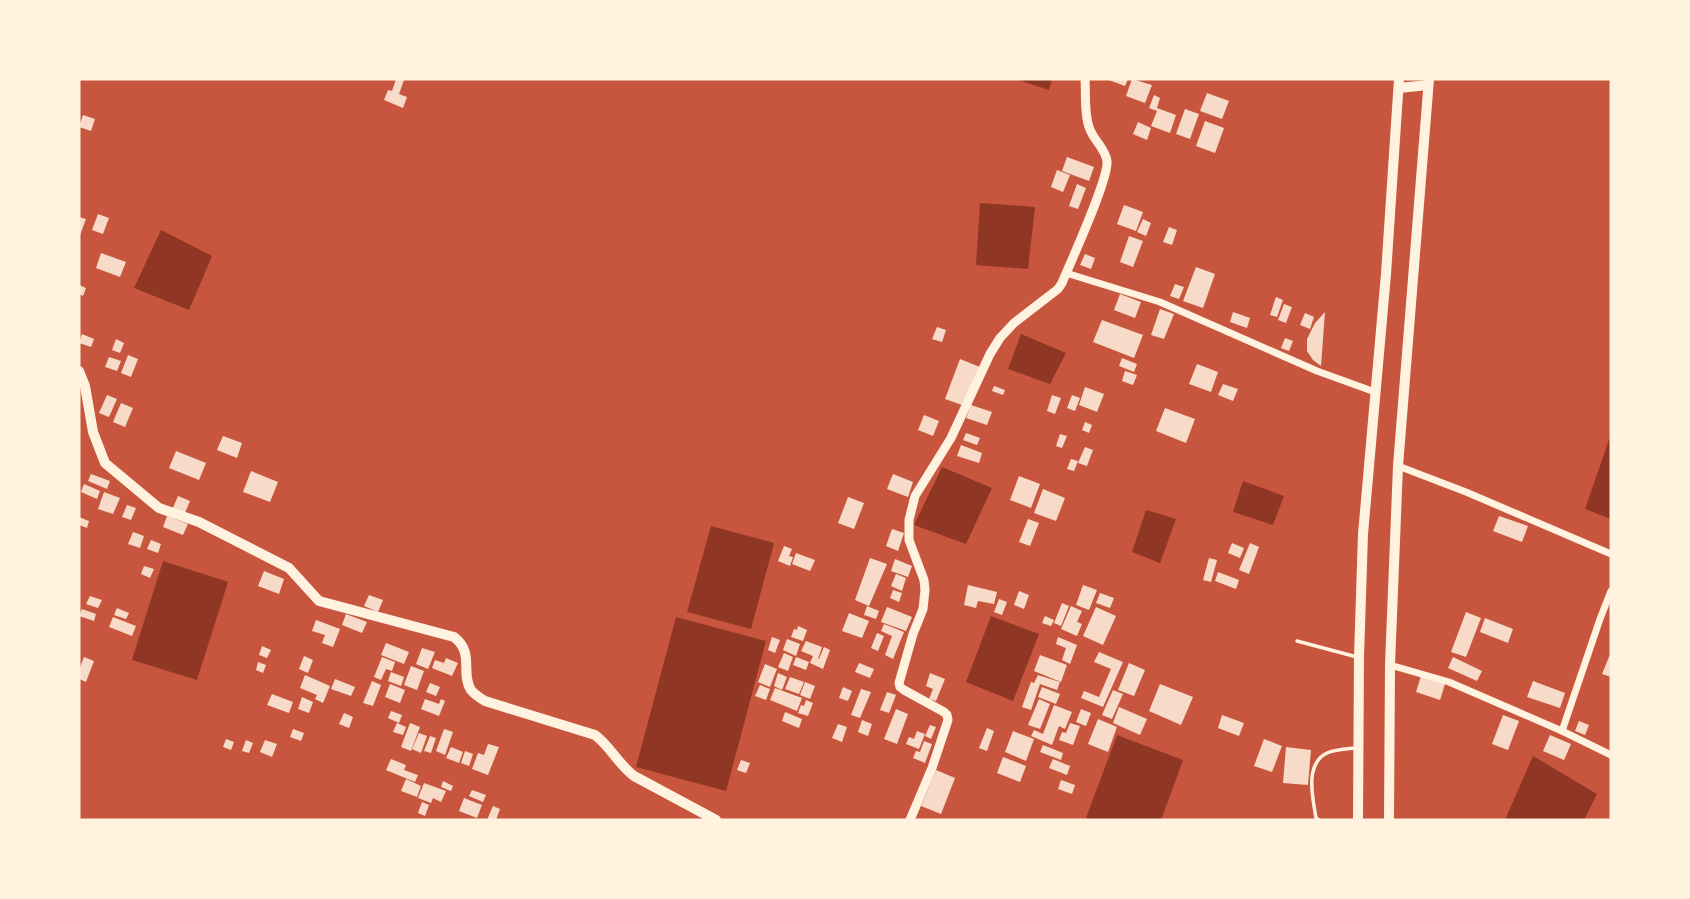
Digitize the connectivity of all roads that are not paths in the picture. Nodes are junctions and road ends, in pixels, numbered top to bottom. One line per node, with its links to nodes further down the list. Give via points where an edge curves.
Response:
1 (1085, 79): 4 (street, via 1089,128 1107,160 1100,190)
2 (1428, 82): 3 (highway); 7 (highway)
3 (1399, 84): 6 (highway)
4 (1066, 273): 6 (street, via 1160,302); 17 (street, via 1058,289 1000,338 911,507 909,540 925,590 899,683 904,691 944,712 948,720)
5 (79, 371): 16 (main road, via 105,463 159,508 199,522 289,568 319,601 454,637 464,649 473,693 485,701 595,735 625,770)
6 (1375, 392): 11 (highway)
7 (1398, 466): 8 (street); 12 (highway)
8 (1611, 554)
9 (1611, 591): 13 (street)
10 (1297, 641): 11 (lane)
11 (1359, 657): 14 (highway)
12 (1390, 665): 13 (street, via 1449,682); 20 (highway)
13 (1562, 731): 15 (street)
14 (1359, 747): 18 (lane, via 1326,753 1317,762 1311,783); 19 (highway)
15 (1611, 755)
16 (716, 820)
17 (910, 820)
18 (1319, 820)
19 (1358, 820)
20 (1389, 820)

